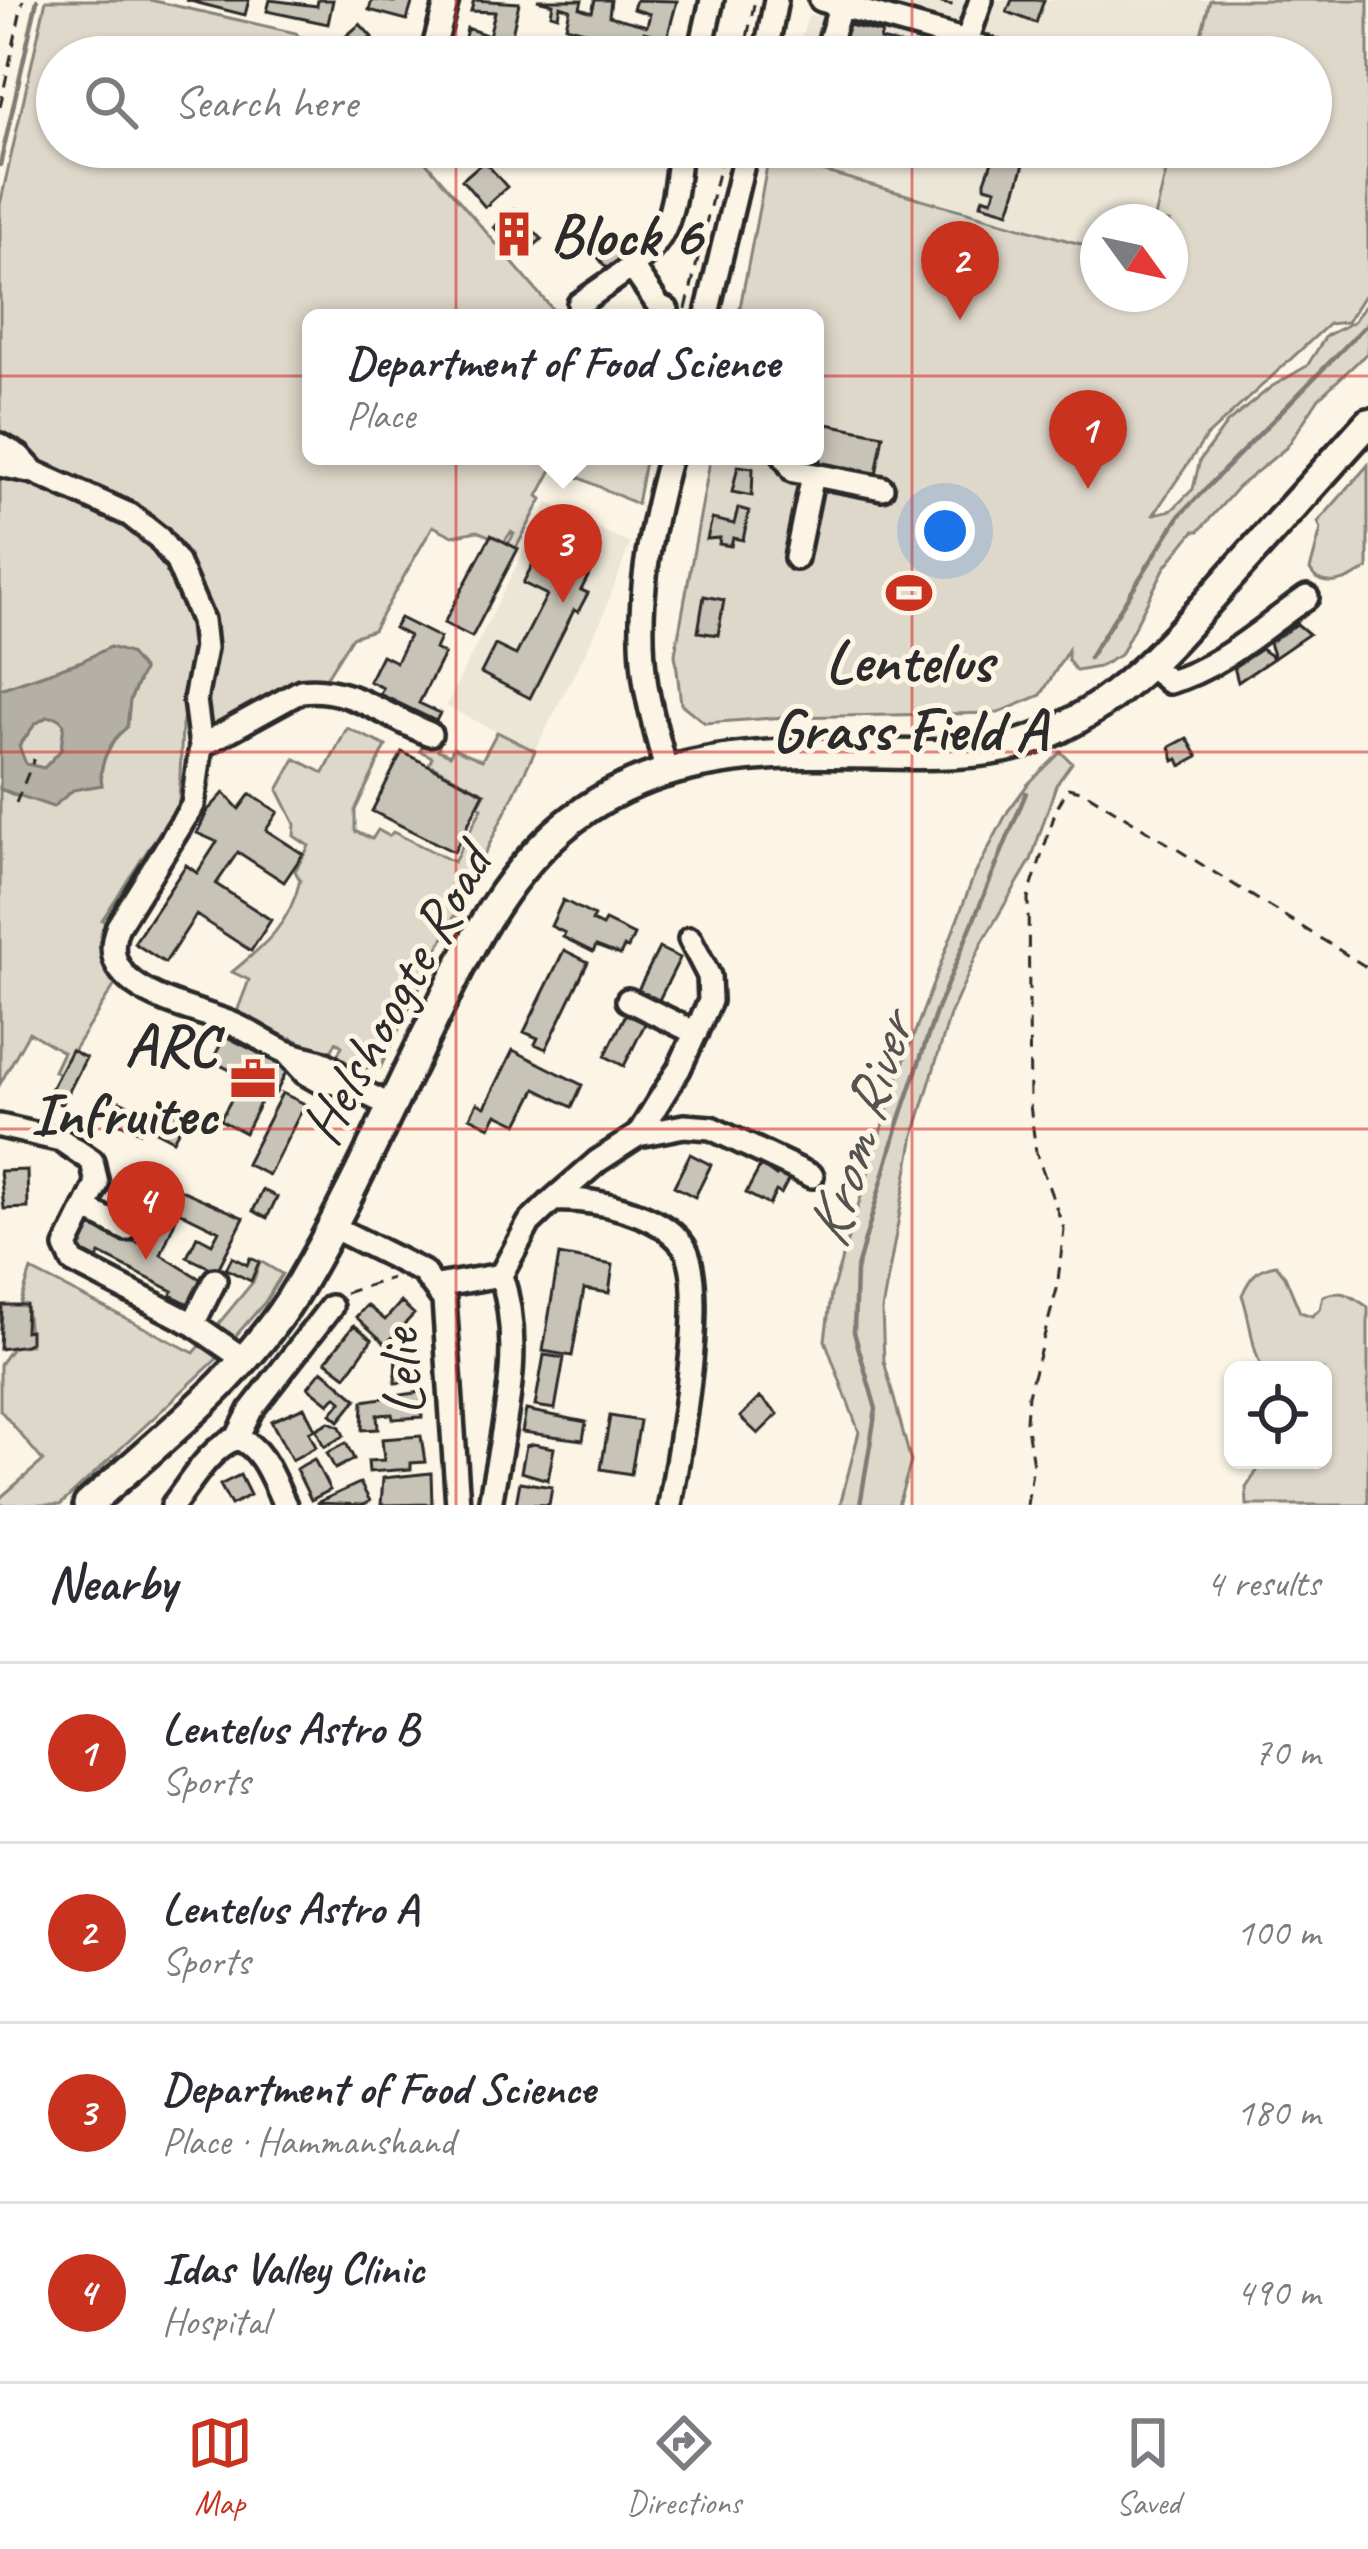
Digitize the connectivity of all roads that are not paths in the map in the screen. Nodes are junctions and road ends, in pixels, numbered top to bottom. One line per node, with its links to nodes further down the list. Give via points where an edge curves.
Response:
1 (447, 0): 6 (street)
2 (712, 0): 7 (street)
3 (778, 0): 5 (street); 8 (street)
4 (981, 2): 11 (street)
5 (831, 4): 9 (street); 10 (street)
6 (437, 36)
7 (704, 36)
8 (770, 36)
9 (827, 36)
10 (952, 36)
11 (968, 36)
12 (678, 168): 14 (street, via 673,215)
13 (742, 168): 17 (street)
14 (632, 267): 15 (street); 16 (street)
15 (579, 304)
16 (665, 309)
17 (708, 309)
18 (1368, 423): 28 (main road, Helshoogte Road)
19 (0, 445): 23 (street)
20 (0, 465): 23 (street)
21 (668, 465): 31 (street, via 642,626)
22 (790, 465): 24 (street)
23 (34, 472): 30 (street, via 130,515 177,562 204,634 195,700)
24 (813, 475): 25 (street); 26 (street)
25 (882, 488)
26 (796, 558)
27 (1307, 597): 28 (street, via 1178,680 1169,682)
28 (1150, 665): 31 (main road, Helshoogte Road, via 1084,716 1006,747 760,754)
29 (430, 734): 30 (street, via 345,693 317,689)
30 (201, 746): 35 (street, via 194,805 118,926 113,959 134,986 237,1025 319,1081 346,1084)
31 (666, 771): 35 (main road, Helshoogte Road, via 603,797 523,864 487,916)
32 (690, 939): 34 (street, via 710,976)
33 (628, 1000): 34 (street)
34 (696, 1033): 37 (street)
35 (391, 1106): 41 (main road, Helshoogte Road)
36 (0, 1126): 40 (street, via 61,1140 92,1161 97,1184)
37 (638, 1135): 38 (street, via 711,1128); 39 (street)
38 (812, 1176)
39 (553, 1200): 43 (street, via 529,1223); 55 (street, via 592,1202 652,1222 690,1259 690,1382)
40 (87, 1209): 42 (street); 47 (street, via 66,1246 73,1262)
41 (331, 1226): 45 (street, Lelie); 48 (main road, Helshoogte Road)
42 (126, 1229)
43 (502, 1275): 45 (street); 54 (street, via 514,1336)
44 (215, 1280): 47 (street)
45 (436, 1286): 53 (street, Lelie, via 447,1318)
46 (331, 1307): 49 (street)
47 (193, 1324): 48 (street)
48 (245, 1360): 50 (main road, Helshoogte Road)
49 (237, 1438): 51 (street); 52 (street, via 261,1457)
50 (88, 1505)
51 (173, 1505)
52 (285, 1505)
53 (458, 1505)
54 (490, 1505)
55 (670, 1505)

